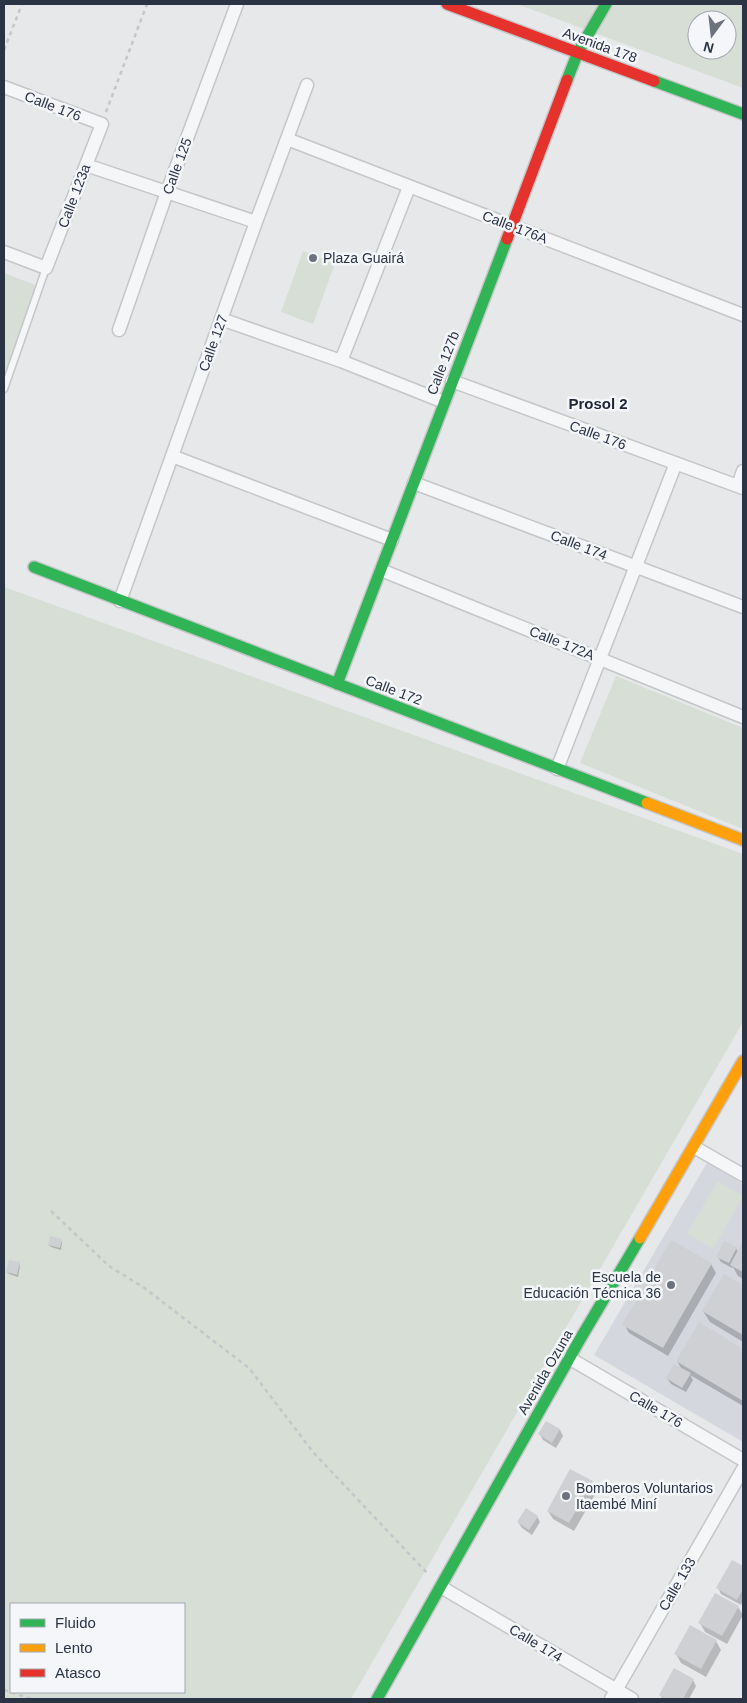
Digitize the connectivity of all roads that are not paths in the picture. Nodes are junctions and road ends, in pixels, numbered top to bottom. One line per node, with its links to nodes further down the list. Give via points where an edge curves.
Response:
1 (237, 4): 12 (street, Calle 125)
2 (447, 4): 4 (street, Avenida 178)
3 (606, 4): 4 (street, Calle 127b)
4 (578, 52): 7 (street, Avenida 178); 14 (street, Calle 127b)
5 (307, 85): 9 (street, Calle 127)
6 (4, 87): 8 (street, Calle 176)
7 (743, 114)
8 (102, 124): 10 (street, Calle 123a)
9 (287, 139): 11 (street, Calle 176A); 13 (street, Calle 127)
10 (86, 165): 12 (street); 16 (street, Calle 123a)
11 (409, 187): 14 (street, Calle 176A); 20 (street)
12 (167, 192): 13 (street); 19 (street, Calle 125)
13 (256, 222): 18 (street, Calle 127)
14 (512, 225): 17 (street, Calle 176A); 21 (street, Calle 127b)
15 (4, 252): 16 (street)
16 (46, 268): 22 (lane)
17 (743, 315)
18 (221, 319): 20 (street); 24 (street, Calle 127)
19 (119, 330)
20 (342, 361): 23 (street)
21 (452, 381): 23 (street, Calle 127b); 25 (street, Calle 176)
22 (4, 389)
23 (444, 402): 27 (street, Calle 127b)
24 (172, 456): 29 (street); 33 (street, Calle 127)
25 (676, 463): 28 (street, Calle 176); 30 (street)
26 (743, 471): 28 (street)
27 (414, 482): 29 (street, Calle 127b); 30 (street, Calle 174)
28 (740, 487)
29 (392, 540): 32 (street, Calle 127b)
30 (636, 566): 34 (street, Calle 174); 35 (street)
31 (34, 567): 33 (street, Calle 172)
32 (380, 570): 35 (street, Calle 172A); 36 (street, Calle 127b)
33 (120, 601): 36 (street, Calle 172)
34 (743, 607)
35 (600, 659): 37 (street, Calle 172A); 38 (street)
36 (337, 684): 38 (street, Calle 172)
37 (743, 716)
38 (557, 769): 39 (street, Calle 172)
39 (743, 840)
40 (743, 1061): 41 (street, Avenida Ozuna)
41 (694, 1147): 42 (street); 43 (street, Avenida Ozuna)
42 (743, 1175)
43 (569, 1358): 44 (street, Calle 176); 46 (street, Avenida Ozuna)
44 (743, 1460)
45 (743, 1469): 47 (street, Calle 133)
46 (440, 1586): 47 (street, Calle 174); 48 (street, Avenida Ozuna)
47 (614, 1695): 49 (street, Calle 174)
48 (377, 1699)
49 (632, 1699)

